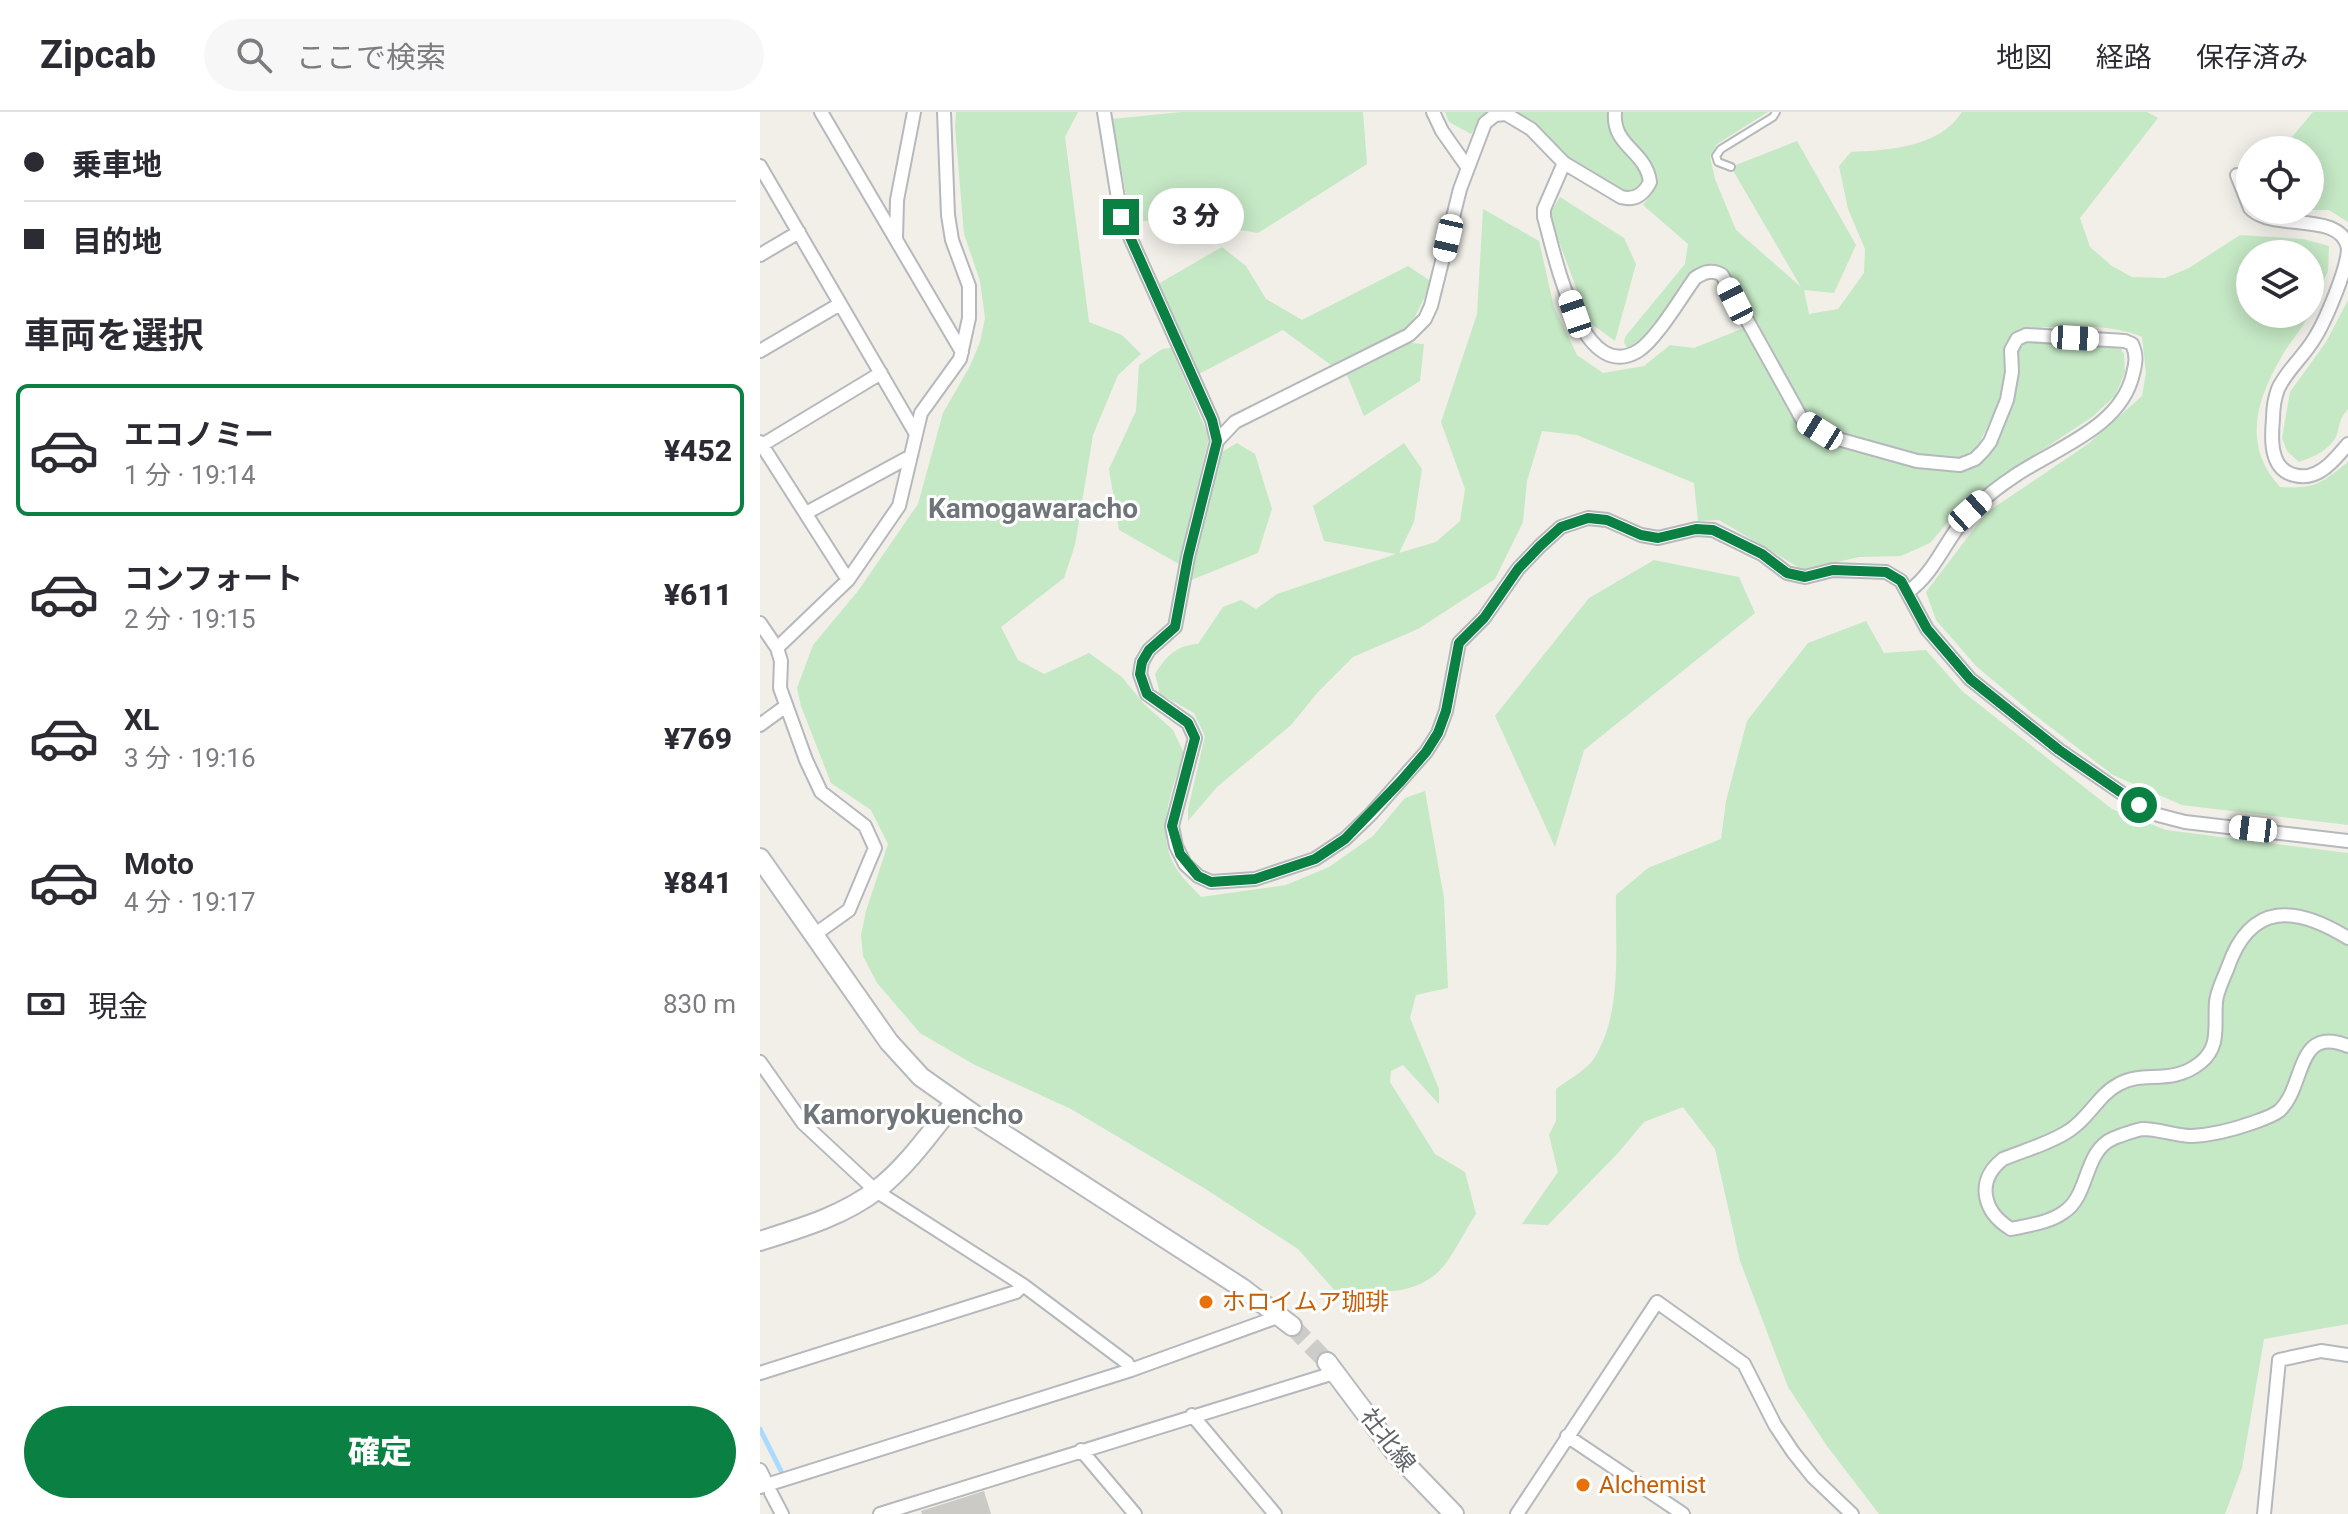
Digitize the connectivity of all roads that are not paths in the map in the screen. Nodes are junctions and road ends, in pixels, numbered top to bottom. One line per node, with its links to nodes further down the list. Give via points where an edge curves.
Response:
1 (821, 112): 15 (street)
2 (914, 112): 15 (street, via 897,200)
3 (944, 112): 19 (street, via 948,215 969,286)
4 (1104, 112): 5 (street); 22 (street, via 1121,217)
5 (1114, 112)
6 (1433, 112): 12 (street)
7 (1615, 112): 9 (street, via 1619,138 1647,168 1650,182 1643,193 1621,197)
8 (1776, 112): 11 (lane, via 1721,149 1718,162)
9 (1564, 163): 12 (street, via 1531,129 1506,114 1485,123); 28 (street, via 1544,217 1575,314 1593,345 1612,356 1639,350 1695,278 1717,272 1802,419 1838,439 1917,461 1968,463 1983,451 2000,421 2017,339 2026,335 2132,344 2137,359 2130,388 2117,409 1970,511)
10 (760, 166): 14 (street)
11 (1731, 167)
12 (1468, 168): 22 (street, via 1425,319 1409,335 1235,422)
13 (2318, 224): 24 (street, via 2337,231 2348,247 2346,264 2316,338 2278,389 2272,447 2284,473 2301,477 2326,468)
14 (799, 232): 16 (street); 17 (street)
15 (896, 239): 19 (street)
16 (760, 255)
17 (840, 304): 18 (street); 20 (street)
18 (760, 351)
19 (962, 352): 21 (street, via 921,413)
20 (881, 373): 21 (street); 23 (street)
21 (916, 434): 25 (street)
22 (1217, 441): 28 (street, via 1175,627 1149,650 1140,674 1147,694 1188,723 1195,738 1172,826 1185,864 1211,882 1255,879 1315,859 1370,815 1438,733 1459,643 1518,569 1572,522 1607,520 1658,538 1713,530 1787,573 1805,577 1833,570 1886,572)
23 (761, 443): 26 (street)
24 (2348, 444)
25 (911, 456): 26 (street); 27 (street, via 899,506)
26 (806, 513): 27 (street)
27 (848, 580): 30 (street)
28 (1909, 591): 33 (street, via 1927,629 1970,679 2139,805 2185,822)
29 (760, 623): 30 (street)
30 (777, 648): 31 (street)
31 (786, 706): 32 (street); 35 (street, via 821,792 865,826 875,848 849,910)
32 (760, 725)
33 (2348, 841)
34 (760, 858): 35 (street)
35 (814, 935): 39 (street, via 889,1042 921,1077)
36 (2348, 938): 37 (street, via 2324,924 2288,915 2259,919 2233,952 2216,1000 2213,1049 2201,1062 2168,1078 2130,1079 2116,1085 2069,1131 1994,1166 1984,1187 1986,1200 2011,1229 2050,1220 2067,1211 2093,1159 2112,1139 2143,1129 2189,1136 2222,1133 2254,1122 2278,1112 2312,1047 2324,1041)
37 (2348, 1046)
38 (760, 1062): 40 (street, via 803,1123)
39 (955, 1102): 40 (street); 43 (street)
40 (876, 1191): 41 (street, via 839,1213); 42 (street)
41 (760, 1241)
42 (1023, 1285): 46 (street); 47 (street, via 1016,1292)
43 (1286, 1321): 46 (street)
44 (2348, 1355): 60 (street, via 2321,1351 2279,1360)
45 (1332, 1367): 48 (street); 56 (street, 社北線, via 1396,1454)
46 (1131, 1370): 51 (street)
47 (760, 1373)
48 (1192, 1415): 50 (street); 55 (street)
49 (1567, 1436): 57 (street); 58 (street); 59 (street, via 1657,1302 1744,1364 1793,1452)
50 (1081, 1450): 53 (street); 54 (street)
51 (764, 1482): 52 (street)
52 (782, 1514)
53 (880, 1514)
54 (1135, 1514)
55 (1275, 1514)
56 (1454, 1514)
57 (1517, 1514)
58 (1683, 1514)
59 (1852, 1514)
60 (2264, 1514)

